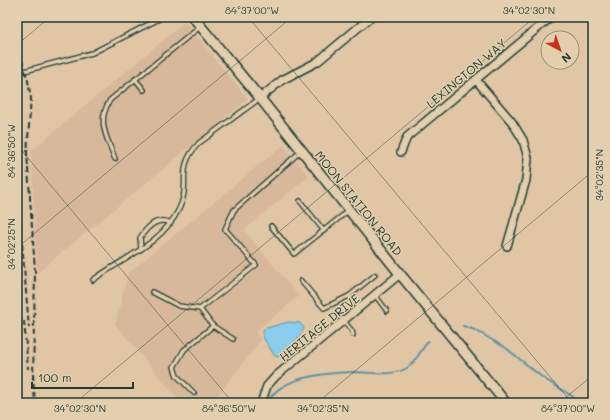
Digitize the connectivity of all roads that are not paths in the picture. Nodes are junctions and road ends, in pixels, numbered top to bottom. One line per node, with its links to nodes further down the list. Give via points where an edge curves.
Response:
1 (144, 17): 6 (lane)
2 (163, 17): 6 (lane)
3 (193, 17): 7 (street, MOON STATION ROAD)
4 (371, 17): 12 (street, via 317,62 282,80)
5 (553, 17): 10 (street, LEXINGTON WAY)
6 (152, 22): 8 (lane, via 92,53)
7 (201, 27): 9 (lane); 12 (street, MOON STATION ROAD)
8 (17, 74)
9 (135, 79): 11 (lane); 15 (lane, via 110,100 105,108 105,132)
10 (476, 80): 14 (street, LEXINGTON WAY, via 407,137); 21 (street, via 512,122 528,154 526,180)
11 (144, 90)
12 (260, 98): 13 (street, MOON STATION ROAD); 18 (lane, via 199,143 191,152 185,167 183,200)
13 (302, 151): 17 (street, MOON STATION ROAD); 31 (lane, via 234,210 224,229 256,265)
14 (402, 152)
15 (115, 159)
16 (300, 201): 20 (lane)
17 (349, 210): 20 (lane); 23 (street, MOON STATION ROAD)
18 (171, 223): 22 (lane); 22 (lane, via 164,221 150,224 140,238)
19 (271, 226): 20 (lane, via 294,254)
20 (324, 231)
21 (507, 246)
22 (141, 249): 25 (lane)
23 (400, 274): 28 (street, HERITAGE DRIVE); 39 (street, MOON STATION ROAD)
24 (375, 276): 29 (lane)
25 (93, 280)
26 (301, 281): 29 (lane, via 324,308)
27 (152, 292): 31 (lane, via 179,306)
28 (375, 295): 30 (street, HERITAGE DRIVE); 32 (lane)
29 (349, 296): 30 (lane)
30 (359, 308): 33 (street, HERITAGE DRIVE)
31 (200, 309): 34 (lane)
32 (387, 311)
33 (344, 320): 35 (lane); 38 (street, HERITAGE DRIVE, via 276,376 267,386)
34 (213, 326): 36 (lane); 37 (lane, via 184,350 174,367 177,376)
35 (353, 335)
36 (233, 339)
37 (194, 393)
38 (261, 403)
39 (506, 403)

